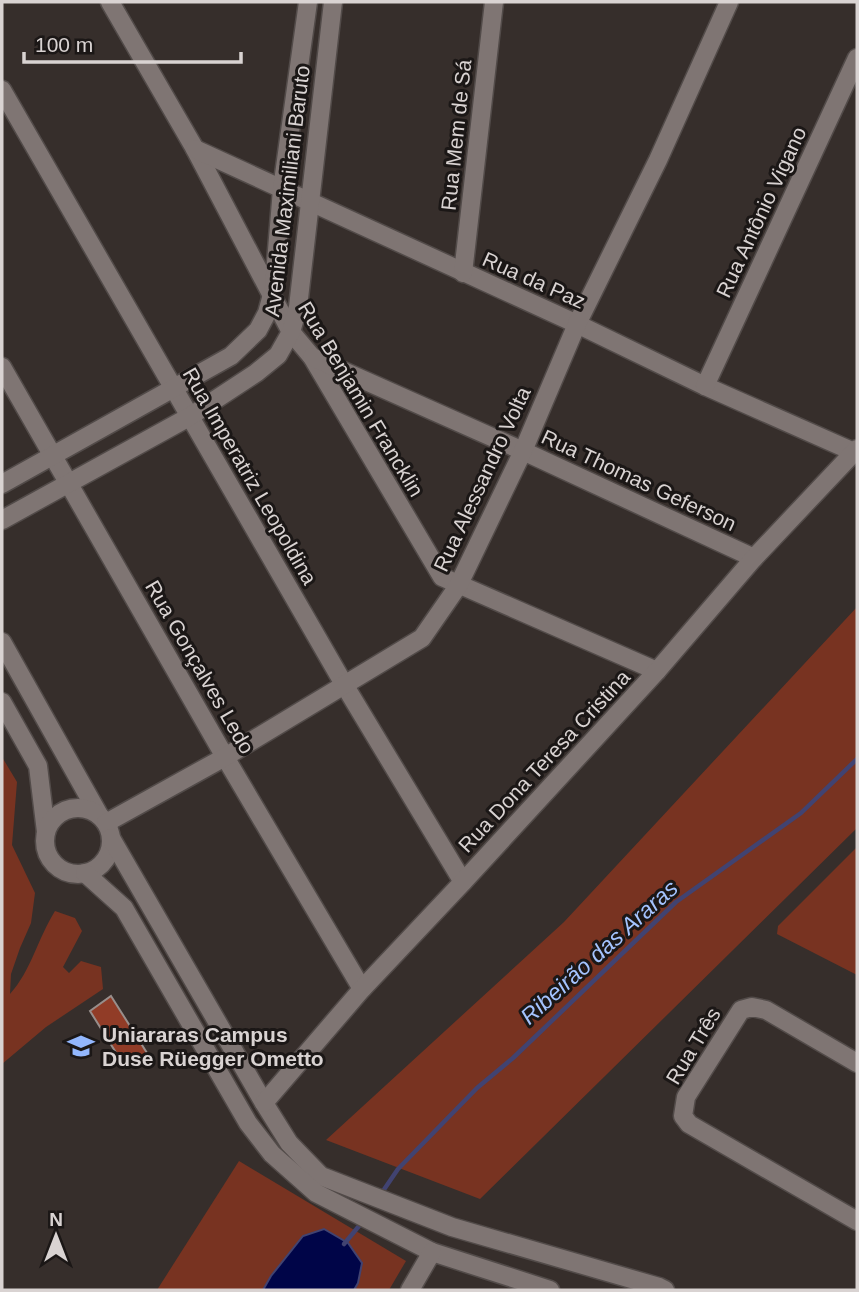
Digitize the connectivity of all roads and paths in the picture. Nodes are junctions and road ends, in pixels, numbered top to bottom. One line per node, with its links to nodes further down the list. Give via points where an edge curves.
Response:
1 (110, 2): 8 (street, Rua Benjamin Francklin)
2 (308, 2): 9 (street)
3 (333, 2): 10 (street, Avenida Maximiliani Baruto)
4 (494, 2): 11 (street, Rua Mem de Sá)
5 (729, 2): 13 (street, Rua Alessandro Volta)
6 (857, 58): 17 (street, Rua Antônio Vigano)
7 (2, 90): 18 (street, Rua Imperatriz Leopoldina)
8 (195, 149): 9 (street, Rua da Paz); 12 (street, Rua Benjamin Francklin)
9 (282, 189): 10 (street, Rua da Paz); 12 (street)
10 (310, 203): 11 (street, Rua da Paz); 14 (street, Avenida Maximiliani Baruto)
11 (463, 273): 13 (street, Rua da Paz)
12 (272, 294): 14 (street, Rua Benjamin Francklin); 18 (street, via 258,330 231,356)
13 (577, 324): 17 (street, Rua da Paz); 20 (street, Rua Alessandro Volta)
14 (292, 332): 15 (street, Rua Benjamin Francklin); 19 (street, Avenida Maximiliani Baruto, via 278,355)
15 (312, 357): 20 (street, Rua Thomas Geferson); 27 (street, Rua Benjamin Francklin, via 442,577)
16 (2, 367): 22 (street, Rua Gonçalves Ledo)
17 (705, 386): 21 (street, Rua da Paz)
18 (173, 388): 19 (street, Rua Imperatriz Leopoldina); 22 (street)
19 (189, 417): 23 (street, Avenida Maximiliani Baruto); 30 (street, Rua Imperatriz Leopoldina)
20 (523, 451): 26 (street, Rua Thomas Geferson); 27 (street, Rua Alessandro Volta)
21 (856, 451): 26 (street, Rua Dona Teresa Cristina)
22 (54, 456): 23 (street, Rua Gonçalves Ledo); 24 (street)
23 (69, 483): 25 (street, Avenida Maximiliani Baruto); 32 (street, Rua Gonçalves Ledo)
24 (2, 484)
25 (2, 520)
26 (754, 558): 29 (street, Rua Dona Teresa Cristina)
27 (458, 586): 29 (street, Rua Benjamin Francklin); 30 (street, Rua Alessandro Volta, via 422,638)
28 (2, 642): 33 (street)
29 (657, 671): 36 (street, Rua Dona Teresa Cristina)
30 (345, 686): 32 (street, Rua Alessandro Volta); 36 (street, Rua Imperatriz Leopoldina)
31 (2, 702): 34 (street, via 38,766)
32 (225, 757): 33 (street, Rua Alessandro Volta); 37 (street, Rua Gonçalves Ledo)
33 (105, 825): 34 (street, via 89,810 69,809 59,813); 35 (street, via 109,853 96,869); 39 (street)
34 (46, 831): 35 (street, via 47,854 54,864 63,871)
35 (85, 873): 41 (street, via 124,908 248,1123 272,1154 316,1193)
36 (463, 882): 37 (street, Rua Dona Teresa Cristina)
37 (362, 989): 39 (street, Rua Dona Teresa Cristina)
38 (857, 1063): 40 (street, Rua Três, via 766,1010 741,1010 686,1097 683,1116 689,1124)
39 (264, 1103): 44 (street, via 289,1143 321,1176 452,1227)
40 (857, 1221)
41 (432, 1252): 42 (street); 43 (street)
42 (410, 1290)
43 (550, 1290)
44 (666, 1290)

